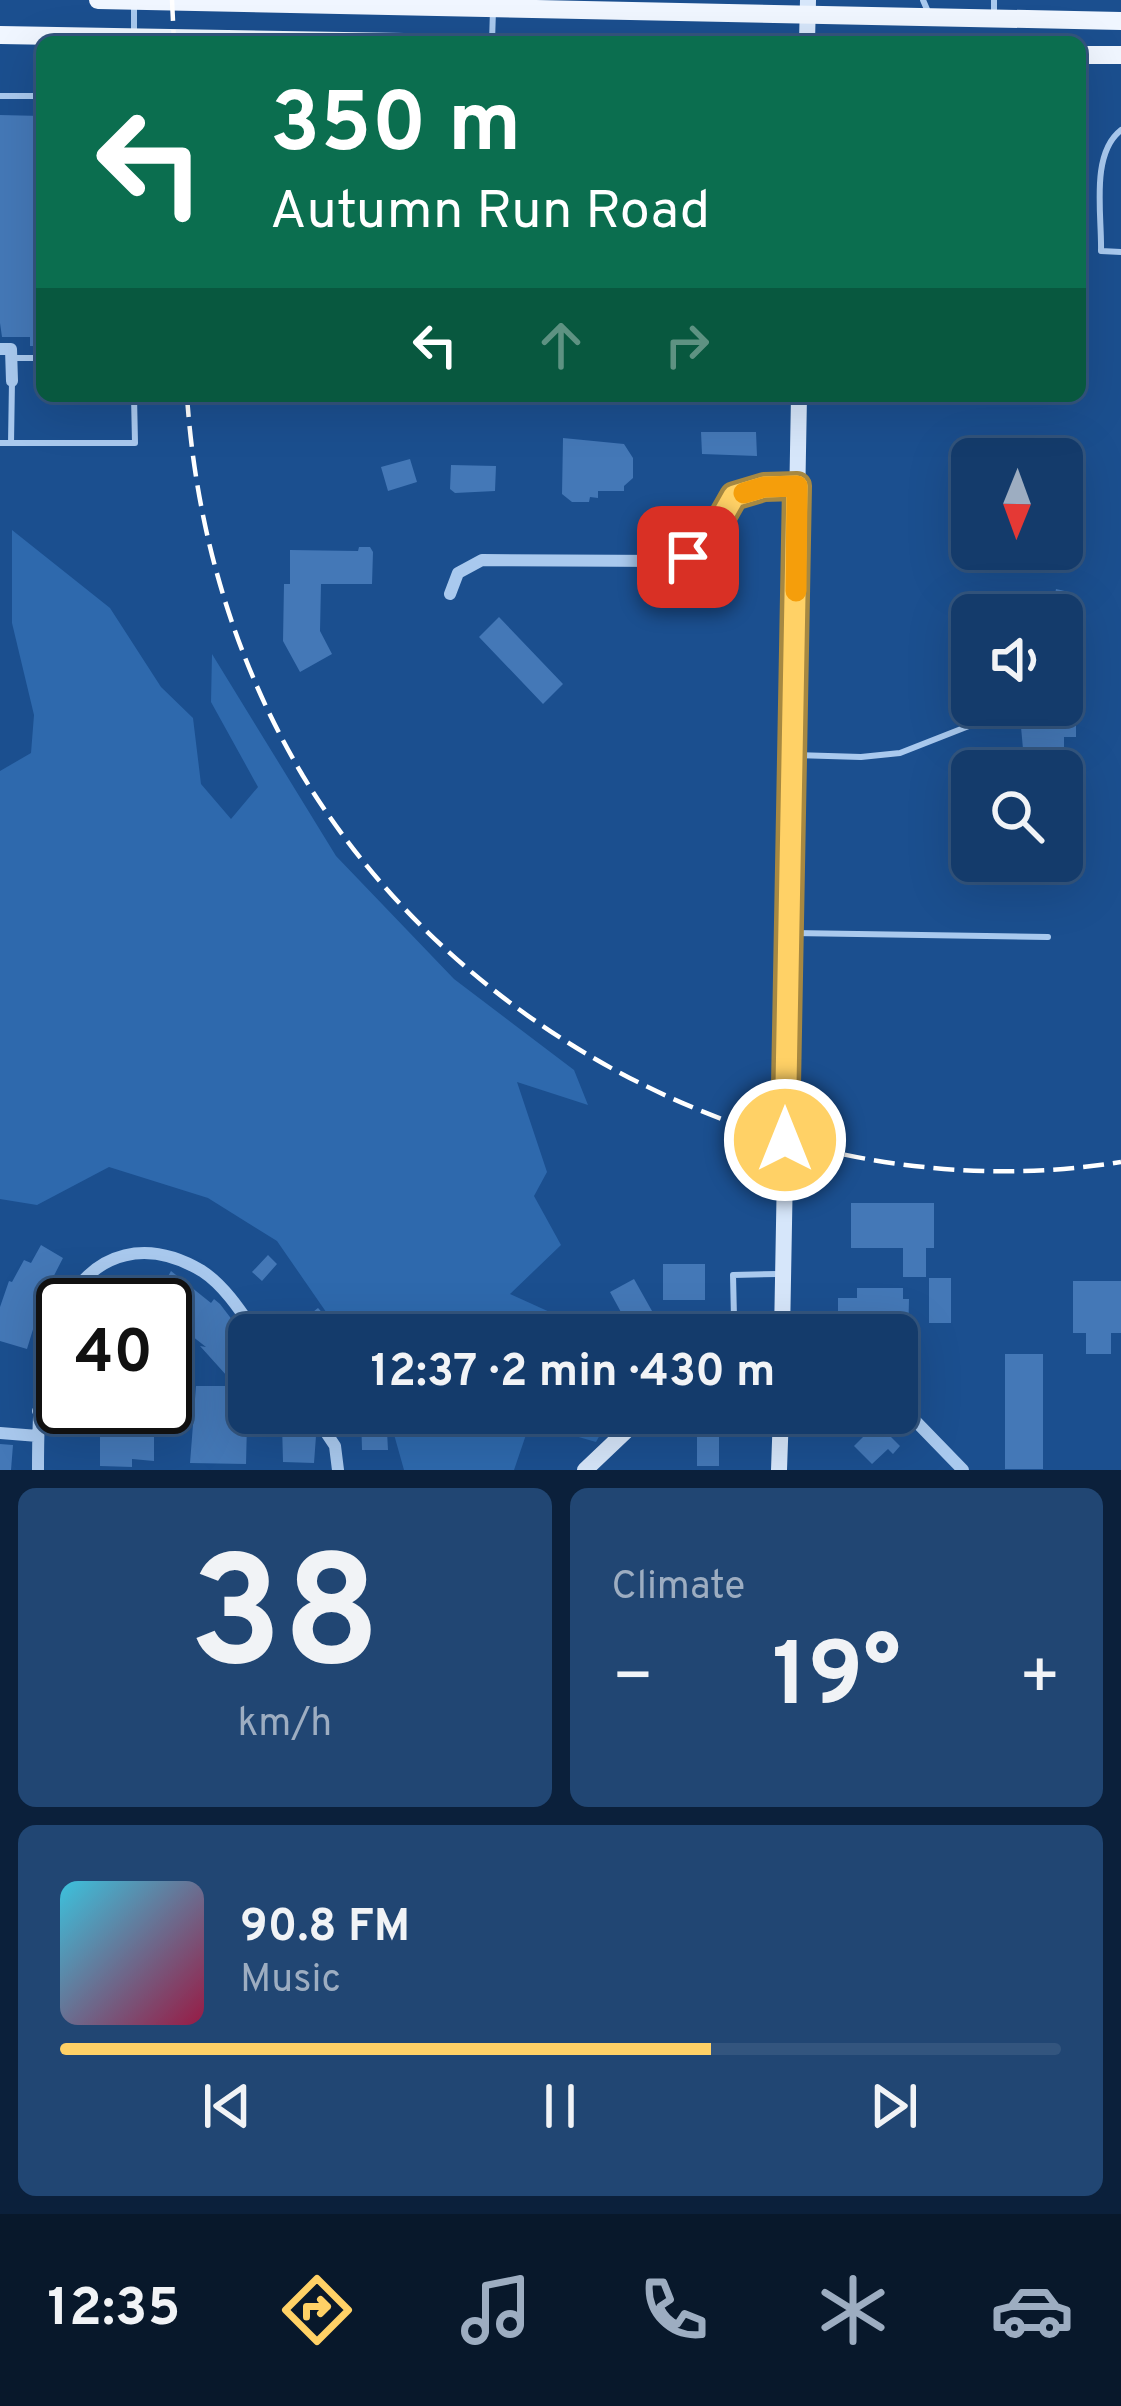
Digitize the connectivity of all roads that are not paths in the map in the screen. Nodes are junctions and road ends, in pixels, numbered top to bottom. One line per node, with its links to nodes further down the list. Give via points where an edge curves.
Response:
1 (98, 0): 2 (main road)
2 (134, 1): 7 (main road); 13 (lane)
3 (670, 6): 4 (main road); 7 (main road)
4 (780, 8): 5 (main road)
5 (808, 8): 6 (main road)
6 (842, 8): 8 (main road)
7 (493, 9): 14 (lane)
8 (927, 9): 9 (main road)
9 (994, 9): 10 (main road)
10 (1121, 21)
11 (0, 34): 12 (main road)
12 (54, 36)
13 (134, 36)
14 (492, 36)
15 (1086, 55): 16 (main road)
16 (1121, 56)
17 (0, 96): 18 (lane)
18 (36, 96)
19 (1121, 130): 20 (lane)
20 (1105, 149): 21 (lane); 22 (lane, via 1101,251)
21 (1121, 149)
22 (1121, 252)
23 (6, 353): 24 (lane); 25 (street)
24 (36, 357)
25 (12, 381): 29 (lane)
26 (134, 402): 29 (lane, via 135,443)
27 (800, 402): 30 (street)
28 (0, 443): 29 (lane)
29 (11, 443)
30 (797, 486): 31 (street, via 734,496 705,547 688,557 482,560 458,572); 33 (street)
31 (450, 594)
32 (969, 726): 33 (lane, via 900,753)
33 (791, 754): 34 (street)
34 (787, 933): 35 (lane); 36 (street)
35 (1048, 937)
36 (782, 1274): 39 (lane, via 733,1275); 40 (street)
37 (85, 1278): 38 (street, via 106,1260 163,1257 203,1272)
38 (243, 1314)
39 (734, 1314)
40 (782, 1314)
41 (918, 1424): 51 (street)
42 (0, 1433): 46 (street)
43 (327, 1434): 48 (street)
44 (623, 1434): 49 (street)
45 (780, 1434): 50 (street)
46 (38, 1436): 47 (street)
47 (38, 1470)
48 (338, 1470)
49 (585, 1470)
50 (779, 1470)
51 (963, 1470)

